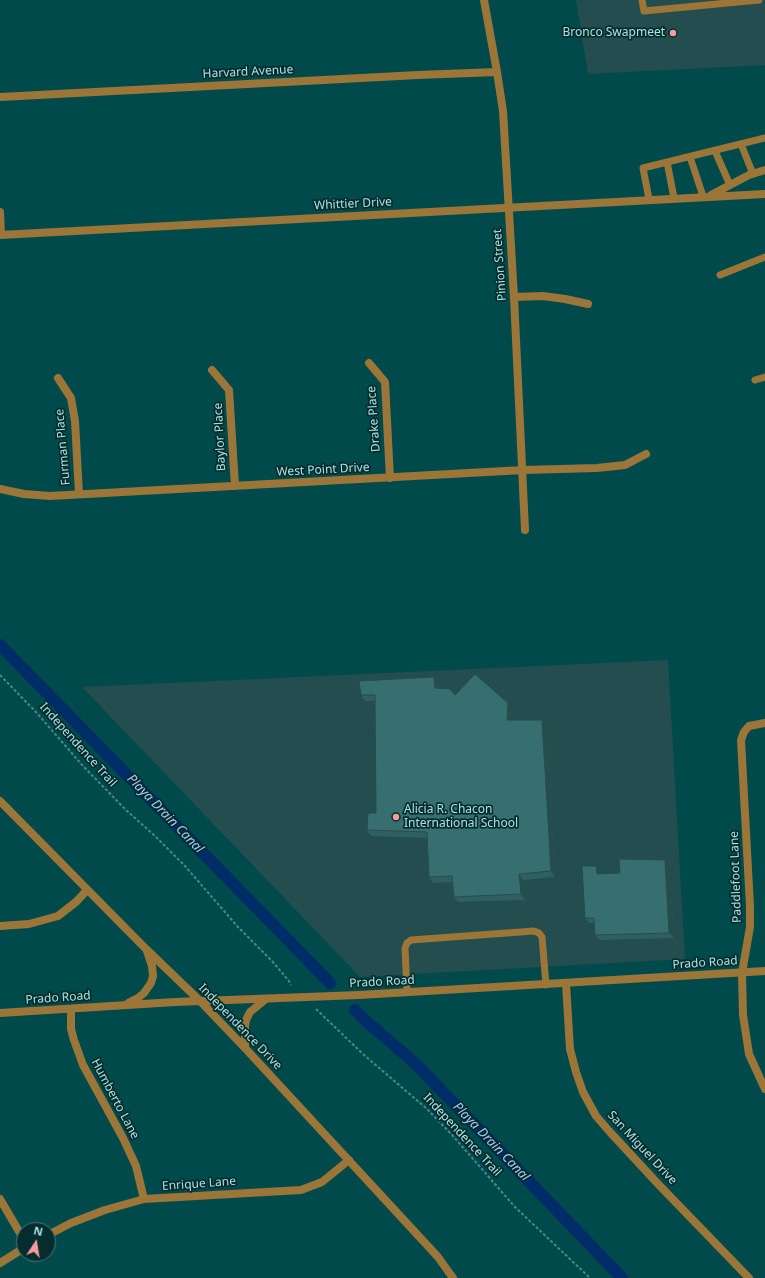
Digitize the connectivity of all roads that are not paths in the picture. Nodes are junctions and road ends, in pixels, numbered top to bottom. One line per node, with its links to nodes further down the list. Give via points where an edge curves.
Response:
1 (484, 0): 5 (street, Pinion Street)
2 (642, 0): 4 (lane, via 644,11)
3 (758, 0): 4 (lane)
4 (725, 2)
5 (497, 72): 6 (street, Harvard Avenue); 19 (street, Pinion Street, via 503,111)
6 (0, 97)
7 (765, 138): 8 (lane)
8 (741, 144): 9 (lane); 13 (lane)
9 (715, 151): 10 (lane); 14 (lane)
10 (690, 157): 11 (lane); 16 (lane)
11 (667, 162): 17 (lane); 18 (lane, via 643,168)
12 (765, 170): 13 (street, Whittier Drive)
13 (753, 174): 14 (street, Whittier Drive)
14 (730, 184): 16 (street, Whittier Drive)
15 (765, 194): 16 (street, Whittier Drive)
16 (705, 196): 17 (street, Whittier Drive)
17 (674, 198): 18 (street, Whittier Drive)
18 (648, 199): 19 (street, Whittier Drive)
19 (508, 207): 21 (street, Whittier Drive); 24 (street, Pinion Street)
20 (0, 212): 21 (street)
21 (0, 235)
22 (765, 257): 23 (lane)
23 (720, 275)
24 (514, 297): 25 (street, via 543,296); 32 (street, Pinion Street)
25 (588, 304)
26 (369, 363): 33 (street, Drake Place, via 385,382)
27 (212, 370): 34 (street, Baylor Place, via 229,390)
28 (765, 377): 30 (lane)
29 (58, 378): 36 (street, Furman Place, via 71,398 75,421)
30 (755, 380)
31 (646, 454): 32 (street, West Point Drive, via 625,465)
32 (523, 470): 33 (street, West Point Drive); 37 (street, Pinion Street)
33 (390, 478): 34 (street, West Point Drive)
34 (234, 486): 36 (street, West Point Drive)
35 (0, 489): 36 (street, West Point Drive, via 50,496)
36 (79, 494)
37 (525, 530)
38 (765, 723): 44 (street, Paddlefoot Lane, via 748,726 741,740 750,906 750,927)
39 (0, 801): 40 (street, Independence Drive)
40 (87, 890): 41 (street, via 58,916 29,924); 42 (street, Independence Drive)
41 (0, 926)
42 (146, 949): 49 (street, Independence Drive); 50 (street, via 152,966 151,983 138,998)
43 (765, 971): 44 (street, Prado Road)
44 (742, 973): 45 (street, Prado Road); 54 (street, Paddlefoot Lane, via 743,1015 749,1054)
45 (566, 984): 46 (street, Prado Road); 63 (street, San Miguel Drive, via 570,1049 583,1092 596,1116)
46 (546, 985): 47 (street, Prado Road); 47 (lane, via 542,937 534,931 411,940 406,943 405,948)
47 (407, 992): 48 (street, Prado Road)
48 (266, 998): 49 (street, Prado Road); 53 (street, via 250,1012 246,1020)
49 (200, 1001): 50 (street, Prado Road); 53 (street, Independence Drive)
50 (123, 1006): 51 (street, Prado Road)
51 (71, 1009): 52 (street, Prado Road); 57 (street, Humberto Lane, via 71,1029 83,1065 136,1166)
52 (0, 1013)
53 (245, 1048): 55 (street, Independence Drive)
54 (765, 1089)
55 (349, 1160): 57 (street, Enrique Lane, via 322,1182 301,1190); 62 (street, Independence Drive, via 438,1256)
56 (0, 1199): 58 (street)
57 (144, 1199): 59 (street, Enrique Lane, via 105,1210)
58 (16, 1226)
59 (56, 1231)
60 (16, 1253): 61 (street)
61 (0, 1263)
62 (454, 1278)
63 (750, 1278)

